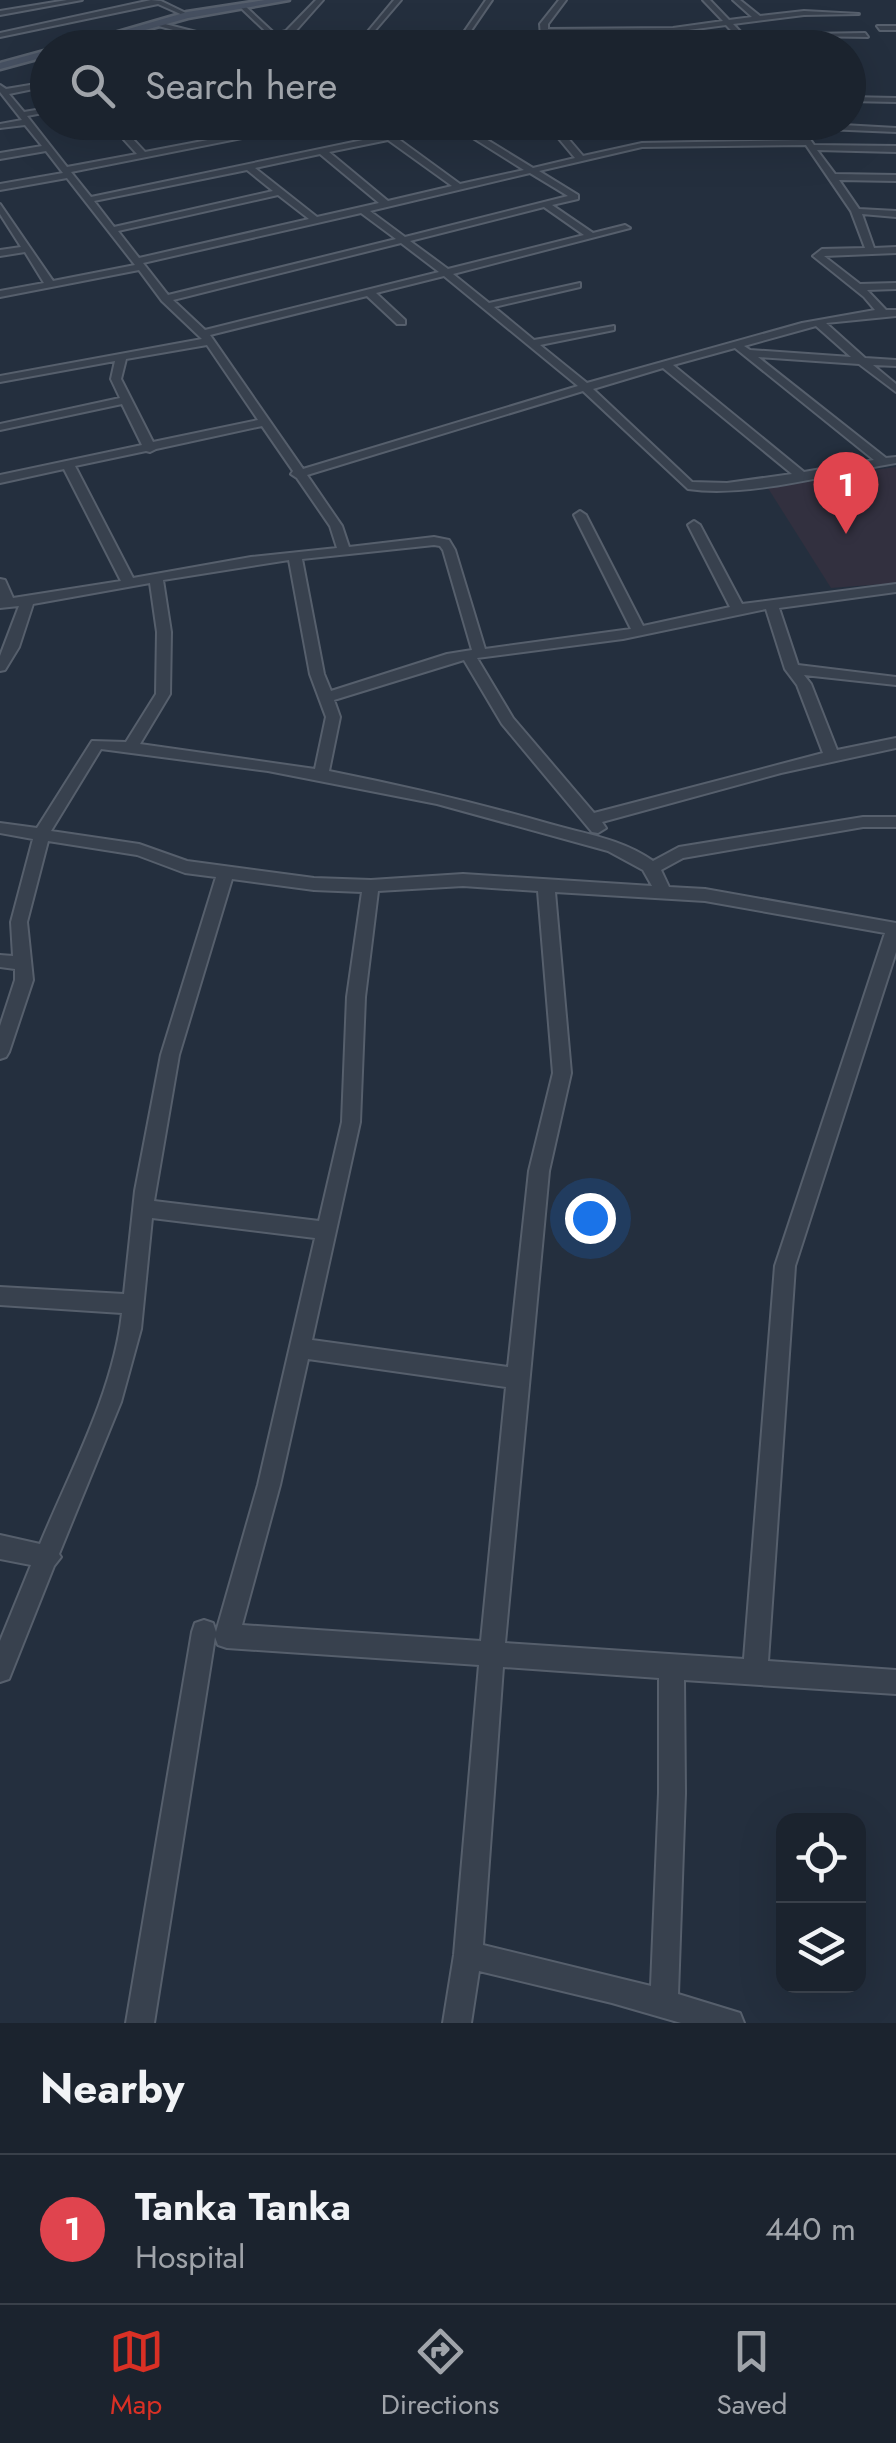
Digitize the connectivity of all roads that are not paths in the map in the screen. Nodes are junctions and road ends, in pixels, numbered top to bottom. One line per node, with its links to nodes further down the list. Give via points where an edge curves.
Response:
1 (72, 0): 12 (street)
2 (284, 0): 10 (street)
3 (320, 0): 25 (street)
4 (398, 0): 26 (street)
5 (489, 0): 27 (street)
6 (562, 0): 28 (street)
7 (706, 0): 17 (street)
8 (736, 0): 16 (street)
9 (157, 1): 15 (street); 32 (street)
10 (256, 2): 11 (street)
11 (243, 7): 15 (street); 24 (street)
12 (0, 13)
13 (787, 14): 14 (street); 16 (street); 31 (street)
14 (856, 14)
15 (187, 16): 18 (street)
16 (758, 18): 17 (street)
17 (730, 22): 29 (street); 30 (street)
18 (154, 25): 21 (street); 22 (street); 23 (street)
19 (880, 28): 20 (street)
20 (896, 28)
21 (135, 30)
22 (160, 30)
23 (175, 30)
24 (267, 30)
25 (292, 30)
26 (371, 30)
27 (467, 30)
28 (545, 30)
29 (673, 30)
30 (737, 30)
31 (802, 30)
32 (0, 35)
33 (30, 58): 34 (street)
34 (0, 66)
35 (30, 88): 36 (street)
36 (3, 94): 40 (street)
37 (866, 98): 38 (street)
38 (896, 100)
39 (30, 117): 40 (street)
40 (24, 119): 41 (street); 42 (street)
41 (0, 126)
42 (30, 127)
43 (866, 128): 44 (street)
44 (896, 130)
45 (41, 140): 56 (street)
46 (129, 140): 59 (street)
47 (226, 140): 54 (street)
48 (272, 140): 61 (street)
49 (381, 140): 58 (street)
50 (394, 140): 69 (street)
51 (485, 140): 64 (street)
52 (563, 140): 62 (street)
53 (807, 140): 55 (street)
54 (220, 141): 59 (street)
55 (811, 145): 57 (street); 62 (street, via 642,145); 66 (street)
56 (47, 148): 60 (street); 65 (street)
57 (896, 149)
58 (323, 152): 61 (street); 72 (street)
59 (143, 155): 65 (street)
60 (0, 156)
61 (289, 158): 63 (street)
62 (578, 158): 64 (street)
63 (249, 167): 70 (street); 71 (street)
64 (528, 170): 69 (street); 73 (street, via 575,197)
65 (66, 173): 68 (street); 71 (street)
66 (834, 178): 67 (street); 75 (street)
67 (896, 178)
68 (0, 187)
69 (458, 187): 72 (street)
70 (280, 192): 78 (street); 80 (street)
71 (88, 200): 80 (street)
72 (386, 204): 74 (street)
73 (546, 205): 81 (street); 82 (street)
74 (362, 209): 78 (street); 82 (street)
75 (856, 211): 77 (street); 84 (street)
76 (2, 214): 83 (street)
77 (896, 214)
78 (315, 220): 87 (street)
79 (625, 228): 81 (street)
80 (111, 230): 87 (street)
81 (591, 236): 88 (street)
82 (399, 239): 88 (street); 95 (street)
83 (27, 250): 86 (street); 89 (street)
84 (870, 250): 85 (street); 92 (street, via 818,256)
85 (896, 250)
86 (0, 253)
87 (138, 264): 89 (street); 95 (street)
88 (444, 271): 93 (street); 96 (street)
89 (50, 284): 94 (street)
90 (577, 285): 96 (street)
91 (896, 286): 92 (street)
92 (858, 287): 97 (street)
93 (369, 292): 99 (street); 102 (street)
94 (0, 294)
95 (166, 299): 102 (street)
96 (487, 306): 103 (street)
97 (882, 312): 98 (street); 100 (street)
98 (896, 313)
99 (401, 322)
100 (819, 323): 104 (street); 106 (street)
101 (610, 328): 103 (street)
102 (206, 338): 105 (street); 113 (street)
103 (532, 343): 110 (street)
104 (742, 349): 106 (street); 108 (street); 116 (street)
105 (122, 356): 109 (street); 112 (street, via 116,379)
106 (859, 362): 107 (street); 111 (street)
107 (896, 362)
108 (665, 364): 110 (street); 119 (street)
109 (0, 379)
110 (584, 386): 118 (street); 119 (street, via 694,488)
111 (896, 390)
112 (124, 400): 114 (street); 115 (street)
113 (263, 422): 115 (street); 118 (street)
114 (0, 427)
115 (150, 448): 117 (street)
116 (890, 461): 119 (street)
117 (68, 466): 120 (street); 127 (street)
118 (296, 474): 123 (street, via 336,526)
119 (800, 475)
120 (0, 479)
121 (580, 515): 133 (street)
122 (694, 525): 132 (street)
123 (343, 548): 124 (street); 134 (street, via 445,543)
124 (295, 556): 125 (street); 138 (street, via 317,674)
125 (156, 578): 127 (street); 140 (street, via 163,694)
126 (0, 583): 130 (street)
127 (129, 584): 129 (street)
128 (896, 588): 131 (street)
129 (27, 601): 130 (street); 135 (street)
130 (4, 603)
131 (770, 604): 132 (street); 136 (street)
132 (738, 609): 133 (street)
133 (638, 630): 134 (street)
134 (474, 653): 138 (street); 143 (street, via 507,721)
135 (0, 668)
136 (792, 669): 137 (street); 141 (street)
137 (896, 681)
138 (328, 696): 142 (street, via 332,717)
139 (896, 743): 141 (street)
140 (130, 748): 142 (street); 146 (street, via 96,744)
141 (831, 754): 143 (street)
142 (321, 774): 147 (street)
143 (592, 819): 147 (street)
144 (896, 822): 148 (street, via 680,853)
145 (0, 828): 146 (street)
146 (42, 833): 149 (street); 155 (street, via 19,922)
147 (606, 841): 148 (street)
148 (652, 868): 152 (street)
149 (226, 871): 151 (street); 157 (street, via 170,1055)
150 (546, 884): 151 (street); 152 (street); 162 (street, via 562,1074 539,1171)
151 (370, 886): 158 (street, via 356,997 352,1122)
152 (663, 892): 153 (street)
153 (896, 929): 169 (street, via 785,1266)
154 (0, 961): 155 (street)
155 (22, 963): 156 (street, via 24,980)
156 (0, 1052)
157 (144, 1208): 158 (street); 160 (street)
158 (328, 1231): 161 (street)
159 (0, 1296): 160 (street)
160 (134, 1304): 164 (street, via 110,1402)
161 (300, 1348): 162 (street); 166 (street, via 227,1636)
162 (517, 1378): 166 (street)
163 (0, 1547): 164 (street)
164 (49, 1557): 168 (street)
165 (204, 1632): 173 (street)
166 (493, 1654): 167 (street); 171 (street)
167 (671, 1666): 169 (street); 172 (street, via 675,1747)
168 (0, 1670)
169 (755, 1670): 170 (street)
170 (896, 1682)
171 (468, 1955): 172 (street); 174 (street)
172 (664, 2004): 175 (street)
173 (140, 2023)
174 (457, 2023)
175 (730, 2023)

